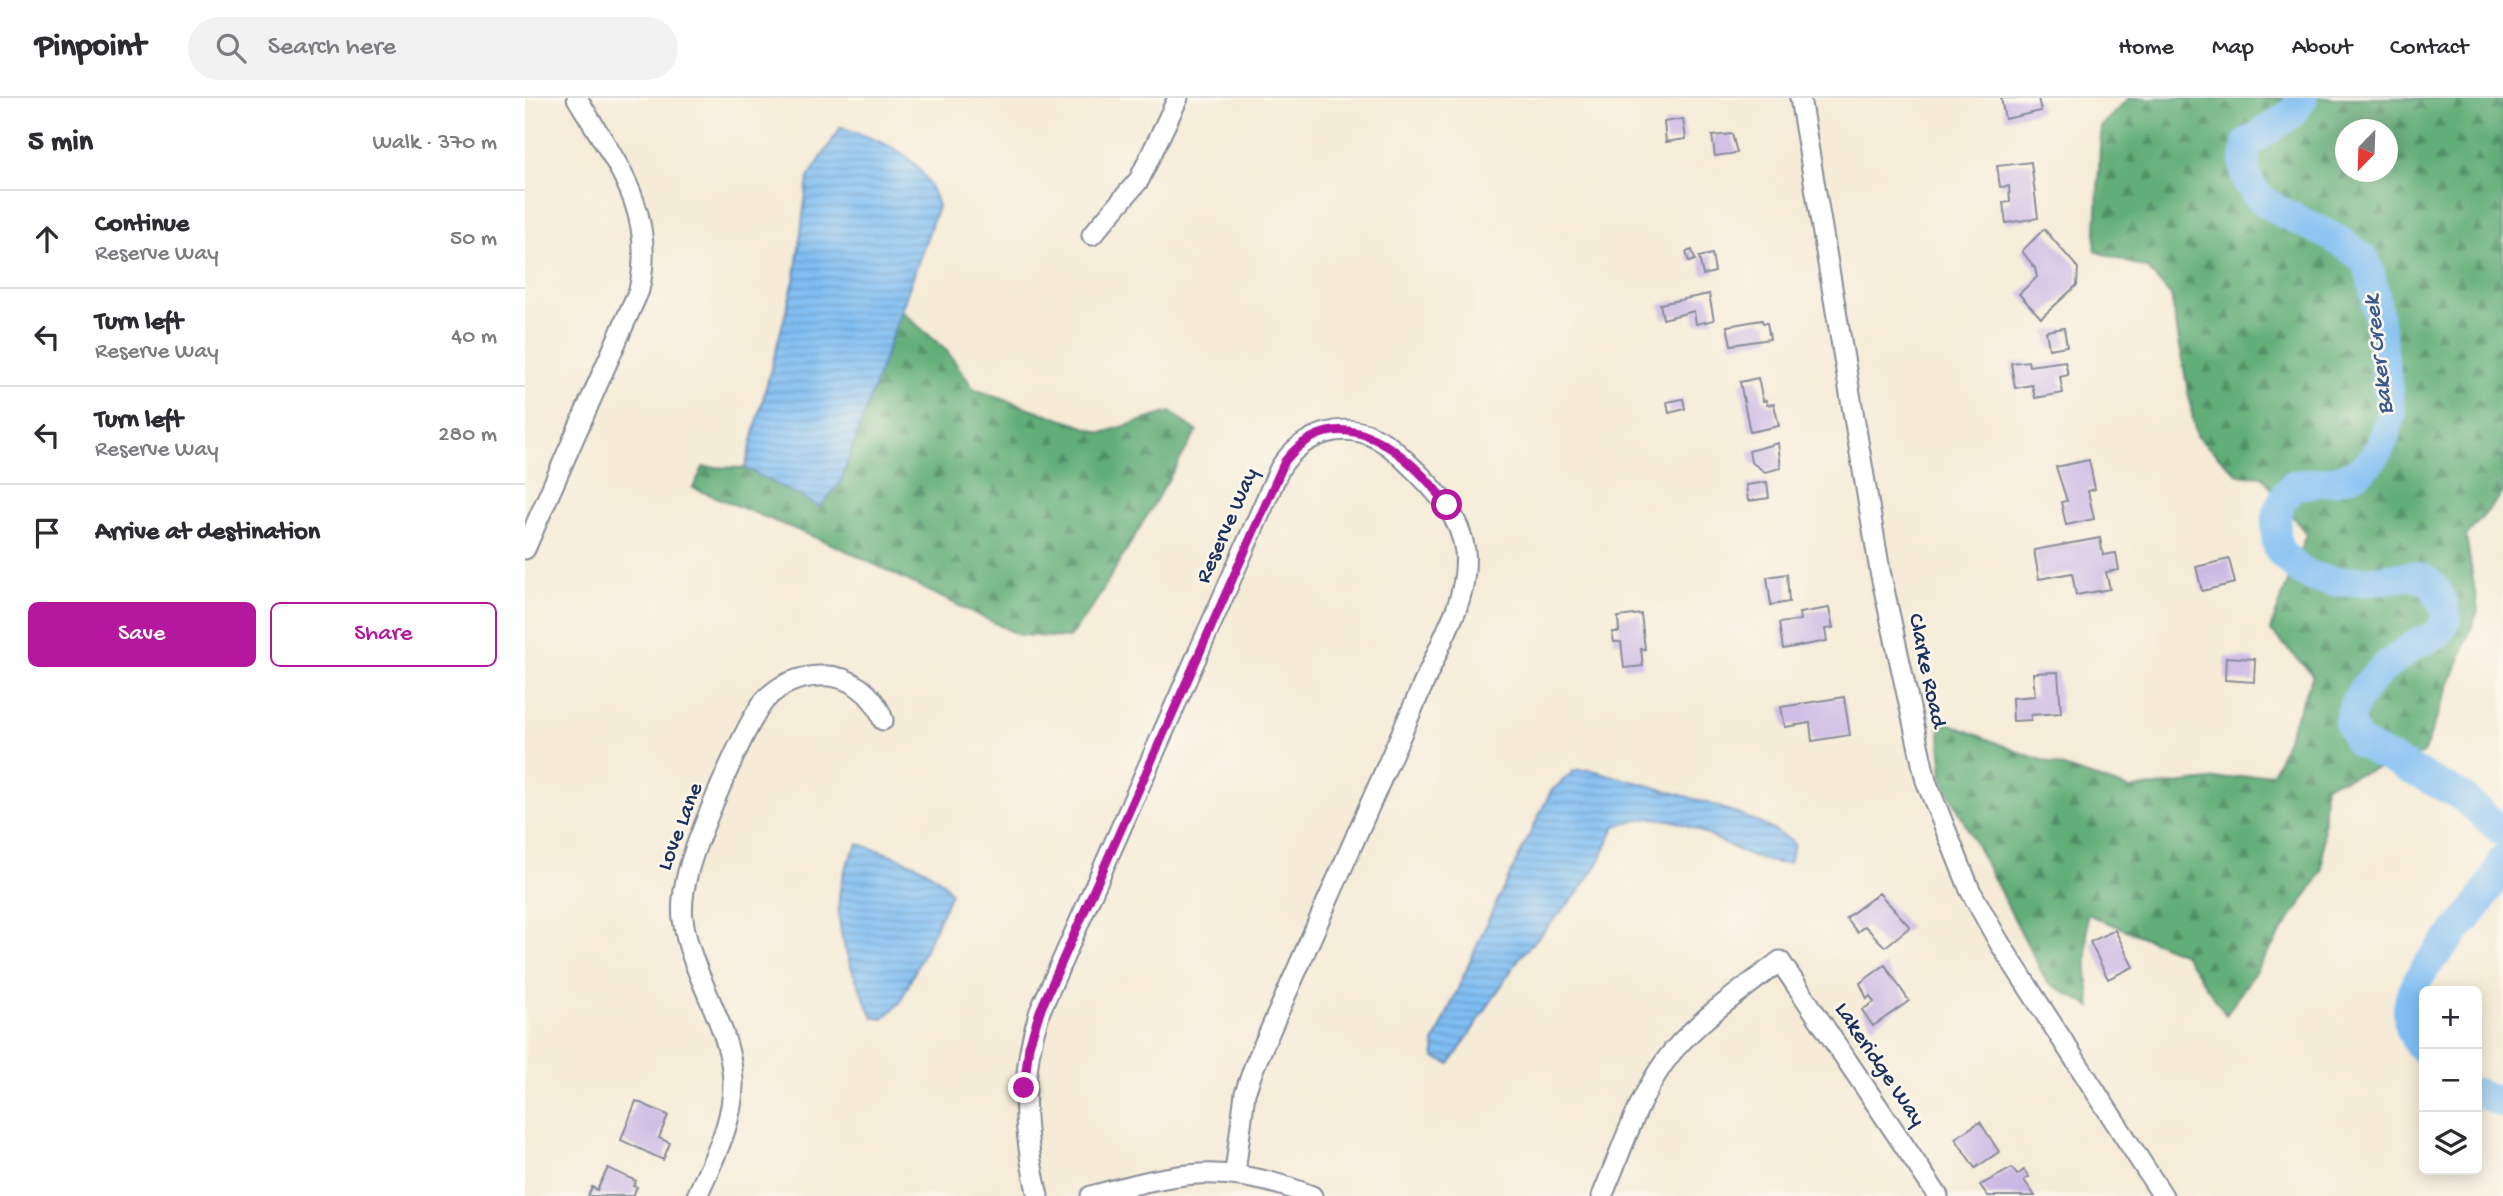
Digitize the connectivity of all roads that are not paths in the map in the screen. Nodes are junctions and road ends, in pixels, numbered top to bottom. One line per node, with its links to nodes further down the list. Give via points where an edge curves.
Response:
1 (577, 98): 5 (street, via 635,199 644,269 639,290)
2 (1178, 98): 4 (street, via 1139,180)
3 (1800, 98): 14 (street, Clarke Road, via 1880,571 1926,781 1970,890 1999,942)
4 (1092, 235)
5 (525, 548)
6 (883, 720): 8 (street, Love Lane, via 869,694 841,679 813,676 783,685 767,698 751,722 694,852 684,888 683,919 727,1046 733,1083 725,1131)
7 (1235, 1173): 9 (street, Reserve Way, via 1249,1080 1456,610 1465,577 1462,540 1440,495 1384,442 1355,431 1334,431 1311,439 1280,468 1040,1011 1029,1046 1024,1088 1025,1131); 10 (street, via 1164,1177); 11 (street)
8 (697, 1196)
9 (1038, 1196)
10 (1091, 1196)
11 (1312, 1196)
12 (1602, 1196): 13 (street, Lakeridge Way, via 1645,1096 1672,1053 1780,961)
13 (1938, 1196)
14 (2163, 1196)

